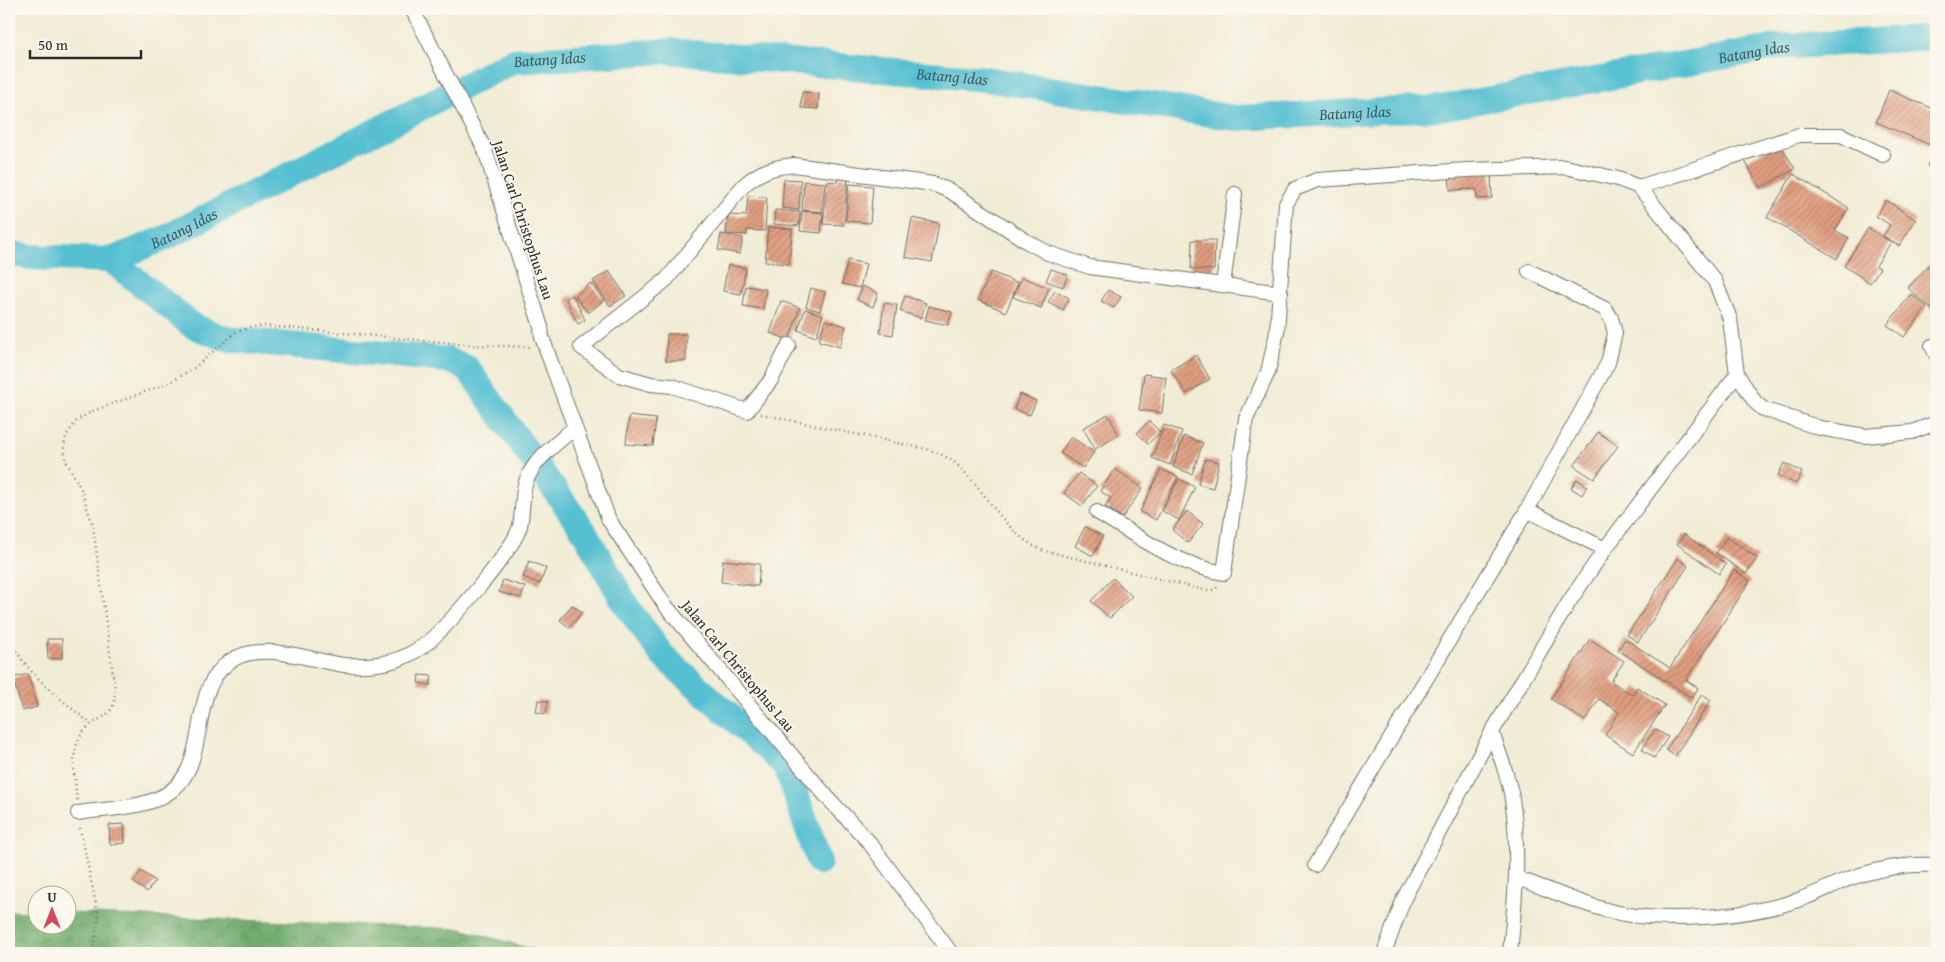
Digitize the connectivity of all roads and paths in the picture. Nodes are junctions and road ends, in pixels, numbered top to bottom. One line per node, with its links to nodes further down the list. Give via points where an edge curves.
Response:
1 (412, 9): 8 (street, Jalan Carl Christophus Lau, via 485,150 541,327)
2 (1883, 154): 3 (street, via 1841,135 1799,135)
3 (1639, 187): 7 (street, via 1600,173 1564,166 1317,180 1295,189 1286,204); 10 (street, via 1715,281 1730,319)
4 (1235, 194): 6 (street)
5 (1528, 271): 14 (street, via 1605,309 1614,332 1608,363)
6 (1223, 286): 7 (street); 11 (street, via 1071,262 1026,241 968,202 933,184 794,164 772,167 756,174 744,185 666,280 581,347 619,375 672,386)
7 (1281, 293): 17 (street, via 1268,372 1246,419)
8 (539, 342): 13 (street, Jalan Carl Christophus Lau, bridge, via 553,368); 19 (path, via 474,344 250,327 236,332 207,359 169,383 77,420 66,436 64,448 66,461 81,489 93,526 115,690 112,711)
9 (789, 346): 11 (street, via 771,380)
10 (1737, 374): 12 (street, via 1763,409 1820,428 1865,436 1889,435 1912,432); 16 (street)
11 (746, 411): 17 (path, via 926,448 943,455 954,462 985,495 1017,536 1042,550 1204,590 1219,588)
12 (1936, 423)
13 (574, 428): 21 (street, via 535,466 524,484 520,526 513,544 442,630 422,647 397,660 370,666 252,652 230,661 216,674 207,690 196,749 190,768 178,785 157,799); 26 (street, Jalan Carl Christophus Lau, via 609,520 665,605 869,842)
14 (1526, 510): 16 (street); 22 (street)
15 (1098, 512): 17 (street, via 1175,559 1190,566)
16 (1605, 549): 20 (street, via 1569,602)
17 (1224, 573)
18 (9, 638): 19 (path, via 15,652 43,683)
19 (91, 724): 21 (path, via 80,738 74,755)
20 (1492, 732): 24 (street, via 1512,797); 27 (street, via 1404,898)
21 (78, 813): 25 (path, via 99,919)
22 (1315, 865)
23 (1936, 865): 24 (street, via 1885,870 1846,880 1801,900 1740,914 1675,918 1614,912)
24 (1517, 878): 28 (street)
25 (92, 953)
26 (951, 953)
27 (1384, 953)
28 (1510, 953)

